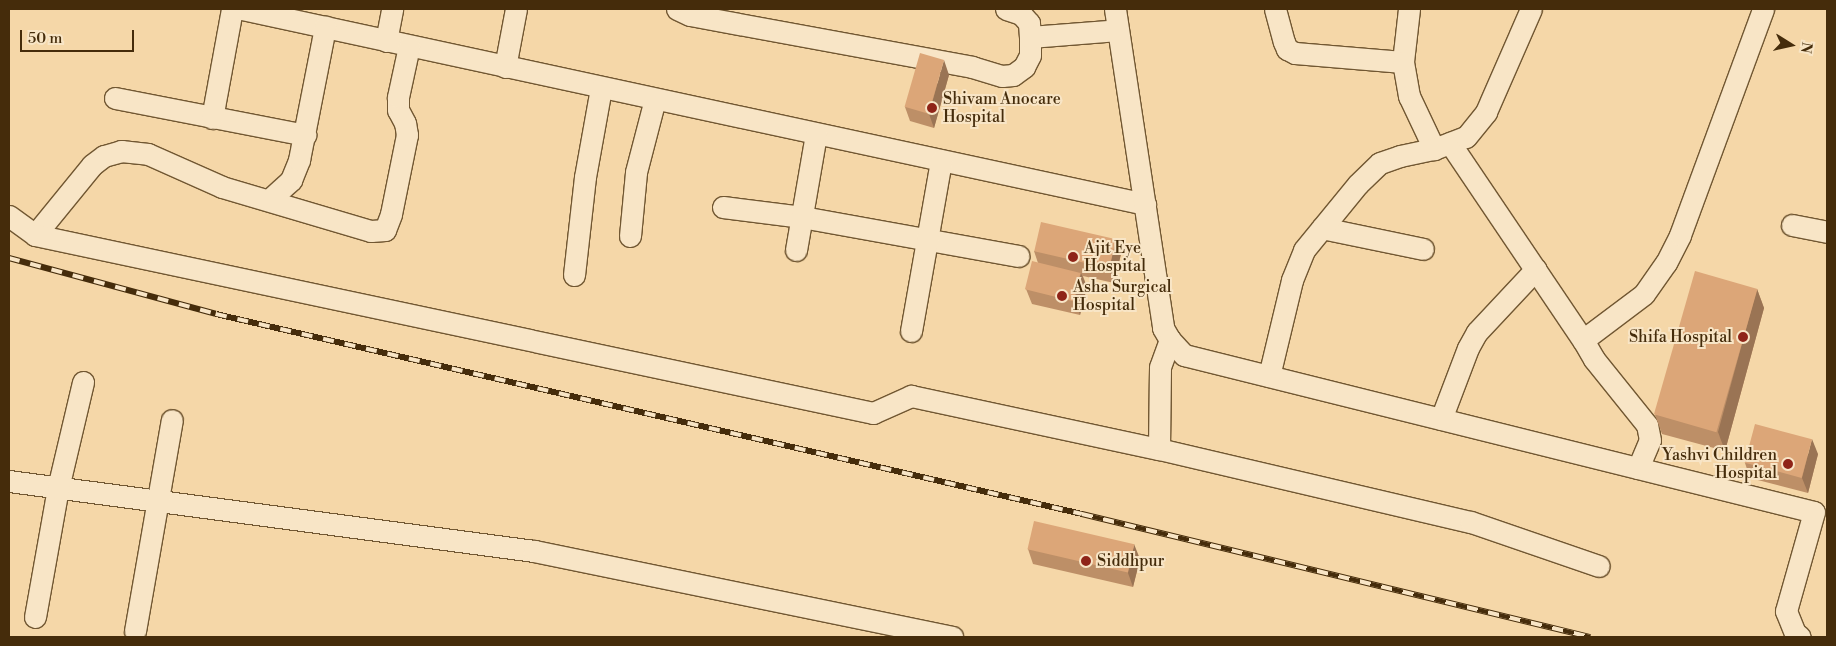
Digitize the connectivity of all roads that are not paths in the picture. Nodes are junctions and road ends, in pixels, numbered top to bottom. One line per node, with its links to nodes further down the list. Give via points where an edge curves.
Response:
1 (232, 9): 22 (street)
2 (242, 9): 12 (street)
3 (392, 9): 15 (street)
4 (516, 9): 18 (street)
5 (676, 9): 14 (street, via 690,15 1002,76 1013,75 1024,67 1030,54)
6 (1006, 9): 14 (street, via 1021,14 1029,24)
7 (1115, 9): 13 (street)
8 (1275, 9): 17 (street, via 1287,49 1295,53)
9 (1409, 9): 17 (street)
10 (1531, 9): 25 (street, via 1486,112 1466,137)
11 (1763, 9): 45 (street, via 1680,235 1666,263 1644,294)
12 (325, 27): 15 (street); 24 (street)
13 (1118, 30): 14 (street); 28 (street)
14 (1030, 37)
15 (386, 41): 16 (street)
16 (409, 46): 18 (street); 27 (street, via 398,97 398,110 407,135 385,230 371,231)
17 (1403, 62): 25 (street, via 1409,96)
18 (504, 67): 19 (street)
19 (601, 88): 21 (street); 42 (street, via 585,177)
20 (115, 98): 22 (street)
21 (655, 99): 23 (street); 36 (street, via 636,172)
22 (212, 118): 24 (street)
23 (816, 134): 26 (street); 31 (street)
24 (305, 135): 27 (street, via 290,180)
25 (1442, 146): 33 (street, via 1380,164 1358,184); 41 (street)
26 (941, 161): 28 (street); 37 (street)
27 (269, 200): 35 (street, via 222,187 148,154 121,151 104,156 92,165)
28 (1145, 204): 44 (street, via 1163,328)
29 (723, 207): 31 (street)
30 (9, 216): 35 (street)
31 (802, 217): 37 (street); 39 (street)
32 (1792, 225): 34 (street)
33 (1322, 228): 38 (street); 46 (street, via 1304,250 1292,280)
34 (1827, 232)
35 (35, 235): 50 (street, via 873,413 911,396)
36 (630, 236)
37 (927, 239): 40 (street); 43 (street)
38 (1423, 249)
39 (796, 250)
40 (1019, 256)
41 (1536, 269): 45 (street); 48 (street, via 1477,332)
42 (574, 275)
43 (911, 331)
44 (1170, 340): 46 (street, via 1184,355); 50 (street, via 1160,367)
45 (1583, 340): 51 (street, via 1594,359 1647,425 1650,440)
46 (1269, 376): 48 (street)
47 (83, 382): 53 (street)
48 (1442, 419): 51 (street)
49 (172, 420): 54 (street)
50 (1159, 449): 56 (street, via 1471,522)
51 (1638, 468): 55 (street)
52 (9, 481): 53 (street)
53 (58, 488): 54 (street); 57 (street)
54 (158, 501): 58 (street); 59 (street, via 534,551)
55 (1821, 505): 60 (street, via 1786,611 1795,633)
56 (1599, 566)
57 (35, 617)
58 (135, 631)
59 (952, 637)
60 (1800, 637)

